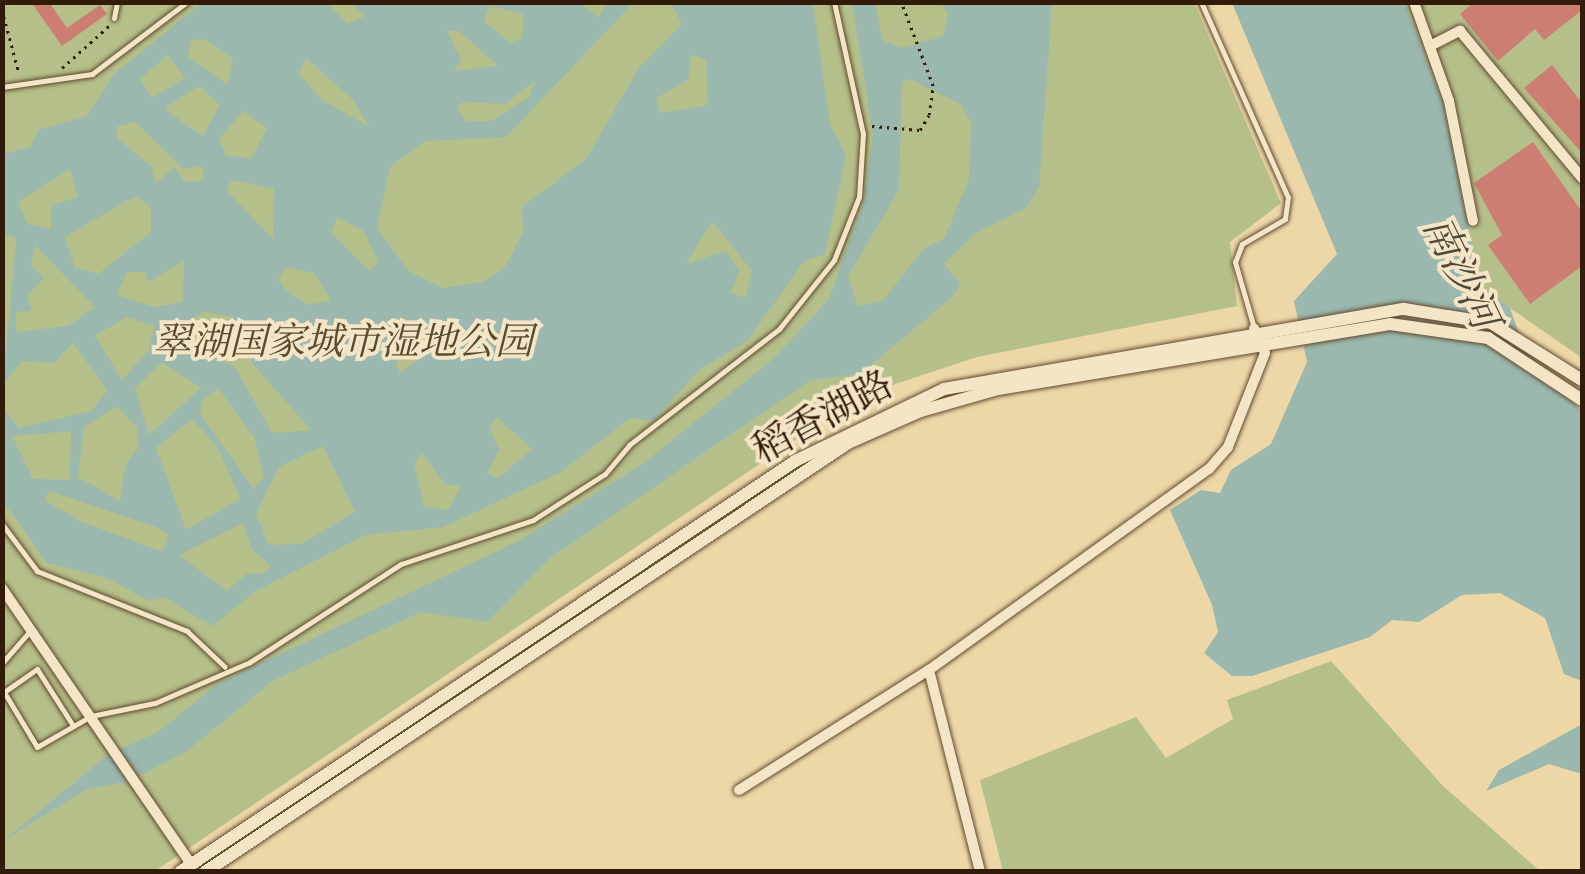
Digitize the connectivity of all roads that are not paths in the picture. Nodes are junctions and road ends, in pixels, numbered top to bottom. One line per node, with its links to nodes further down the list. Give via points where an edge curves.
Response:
1 (116, 2): 6 (lane)
2 (187, 2): 8 (lane, via 92,74)
3 (834, 2): 19 (lane, via 858,100 862,174 845,243 804,302 605,474 533,520 401,564 262,656)
4 (1200, 2): 11 (lane, via 1288,196 1286,219 1242,244 1235,262)
5 (1414, 2): 7 (street)
6 (114, 18)
7 (1430, 46): 9 (street, via 1460,30); 10 (street)
8 (2, 87)
9 (1582, 178)
10 (1472, 221)
11 (1254, 328): 12 (street); 13 (street, 稻香湖路, via 1446,311 1516,334); 24 (street, 稻香湖路, via 974,380 848,429)
12 (1261, 343): 14 (street, 稻香湖路, via 1390,324 1449,328 1500,344); 20 (street, via 1266,353 1228,447 1209,469); 25 (street, 稻香湖路, via 980,393 848,444)
13 (1577, 376)
14 (1582, 400)
15 (2, 524): 19 (lane, via 37,570 187,630)
16 (2, 588): 17 (street)
17 (32, 630): 18 (lane); 21 (street)
18 (2, 664)
19 (225, 667): 21 (lane, via 155,703)
20 (929, 670): 23 (street); 26 (street)
21 (90, 716): 22 (lane); 24 (street)
22 (72, 724): 22 (lane, via 36,670 4,692 37,747)
23 (739, 790)
24 (186, 868)
25 (204, 872)
26 (980, 872)

